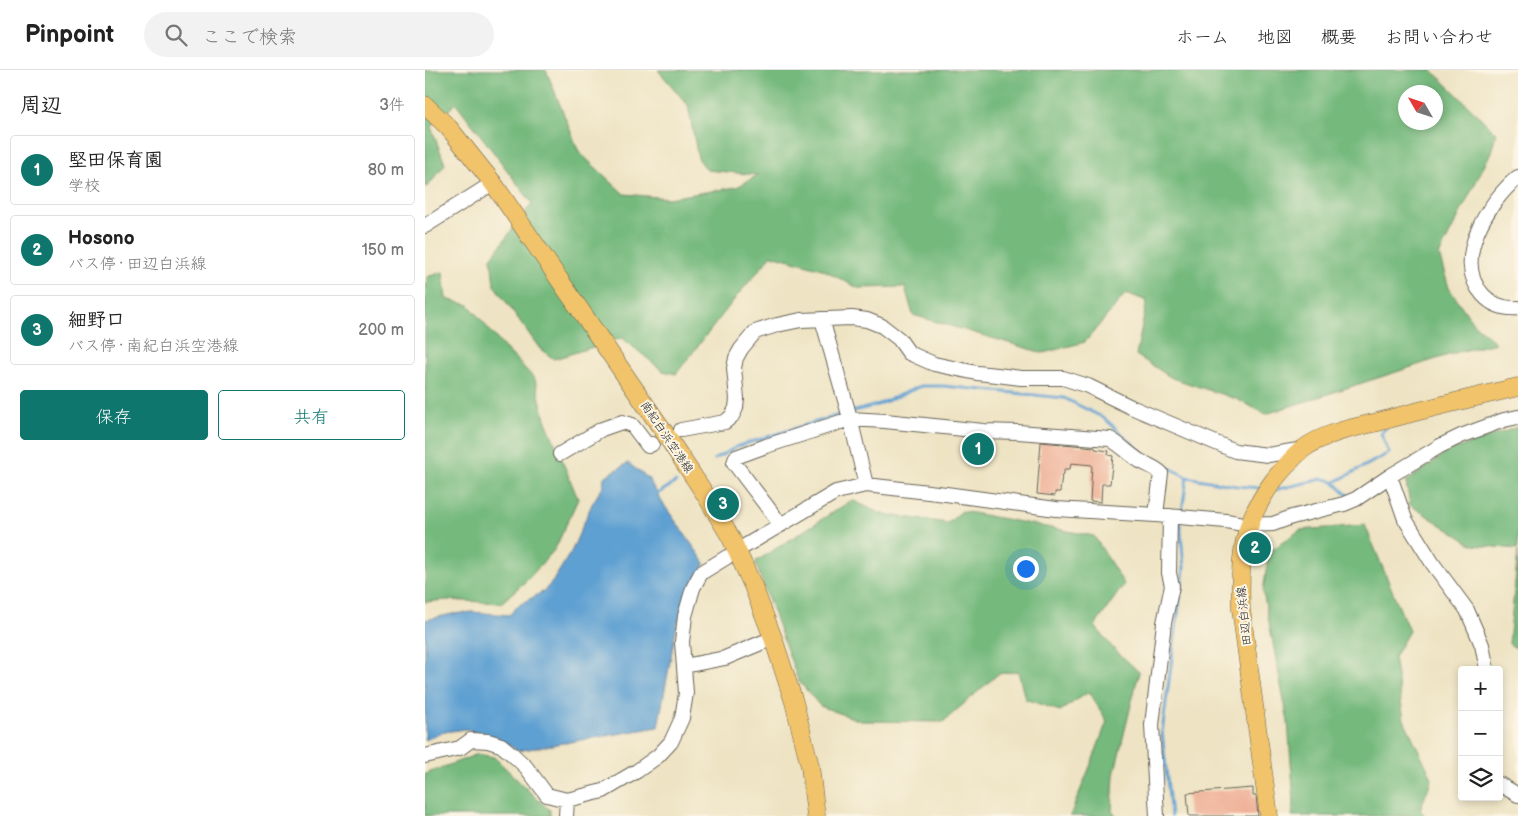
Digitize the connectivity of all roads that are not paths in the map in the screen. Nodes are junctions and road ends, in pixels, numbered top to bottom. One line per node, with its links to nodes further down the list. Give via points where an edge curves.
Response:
1 (425, 105): 3 (main road, 南紀白浜空港線, via 470,152)
2 (1518, 177): 5 (street, via 1495,201 1481,224 1472,247 1471,267 1476,286 1485,297 1508,309)
3 (493, 183): 4 (street); 22 (main road, 南紀白浜空港線, via 709,501 731,538)
4 (425, 226)
5 (1518, 308)
6 (822, 319): 8 (street); 10 (street, via 785,323 755,332 736,358 737,399 732,416 725,422); 12 (street, via 867,320 899,339 909,353 946,367 1021,378 1063,378 1235,451 1267,455)
7 (1518, 387): 12 (main road, 田辺白浜線, via 1354,428)
8 (849, 415): 15 (street); 16 (street, via 983,431 1110,439 1161,473); 18 (street, via 736,456 734,463)
9 (1518, 417): 14 (street, via 1461,436)
10 (681, 430)
11 (652, 444): 13 (street, via 648,446 632,426 622,422 602,429)
12 (1304, 449): 19 (main road, 田辺白浜線, via 1284,466 1264,493)
13 (560, 454)
14 (1390, 476): 19 (street, via 1345,504 1273,524); 24 (street, via 1405,520 1467,610 1482,646)
15 (866, 485): 16 (street, via 1056,509); 18 (street, via 836,492)
16 (1156, 515): 17 (street)
17 (1177, 517): 19 (street); 31 (street, via 1169,573 1172,586 1164,623 1152,725)
18 (781, 525): 20 (street)
19 (1249, 525): 32 (main road, 田辺白浜線, via 1240,575 1241,609)
20 (745, 546)
21 (727, 557): 23 (street, via 701,573 693,588 685,616)
22 (773, 638): 23 (street, via 725,658); 30 (main road, 南紀白浜空港線, via 810,766)
23 (684, 666): 28 (street, via 686,693 682,718 671,742 658,756 617,784)
24 (1486, 666)
25 (425, 756): 28 (street, via 460,748 471,740 501,745 525,767 547,795)
26 (1503, 786): 27 (street)
27 (1518, 795)
28 (567, 800): 29 (street)
29 (566, 816)
30 (816, 816)
31 (1157, 816)
32 (1269, 816)

